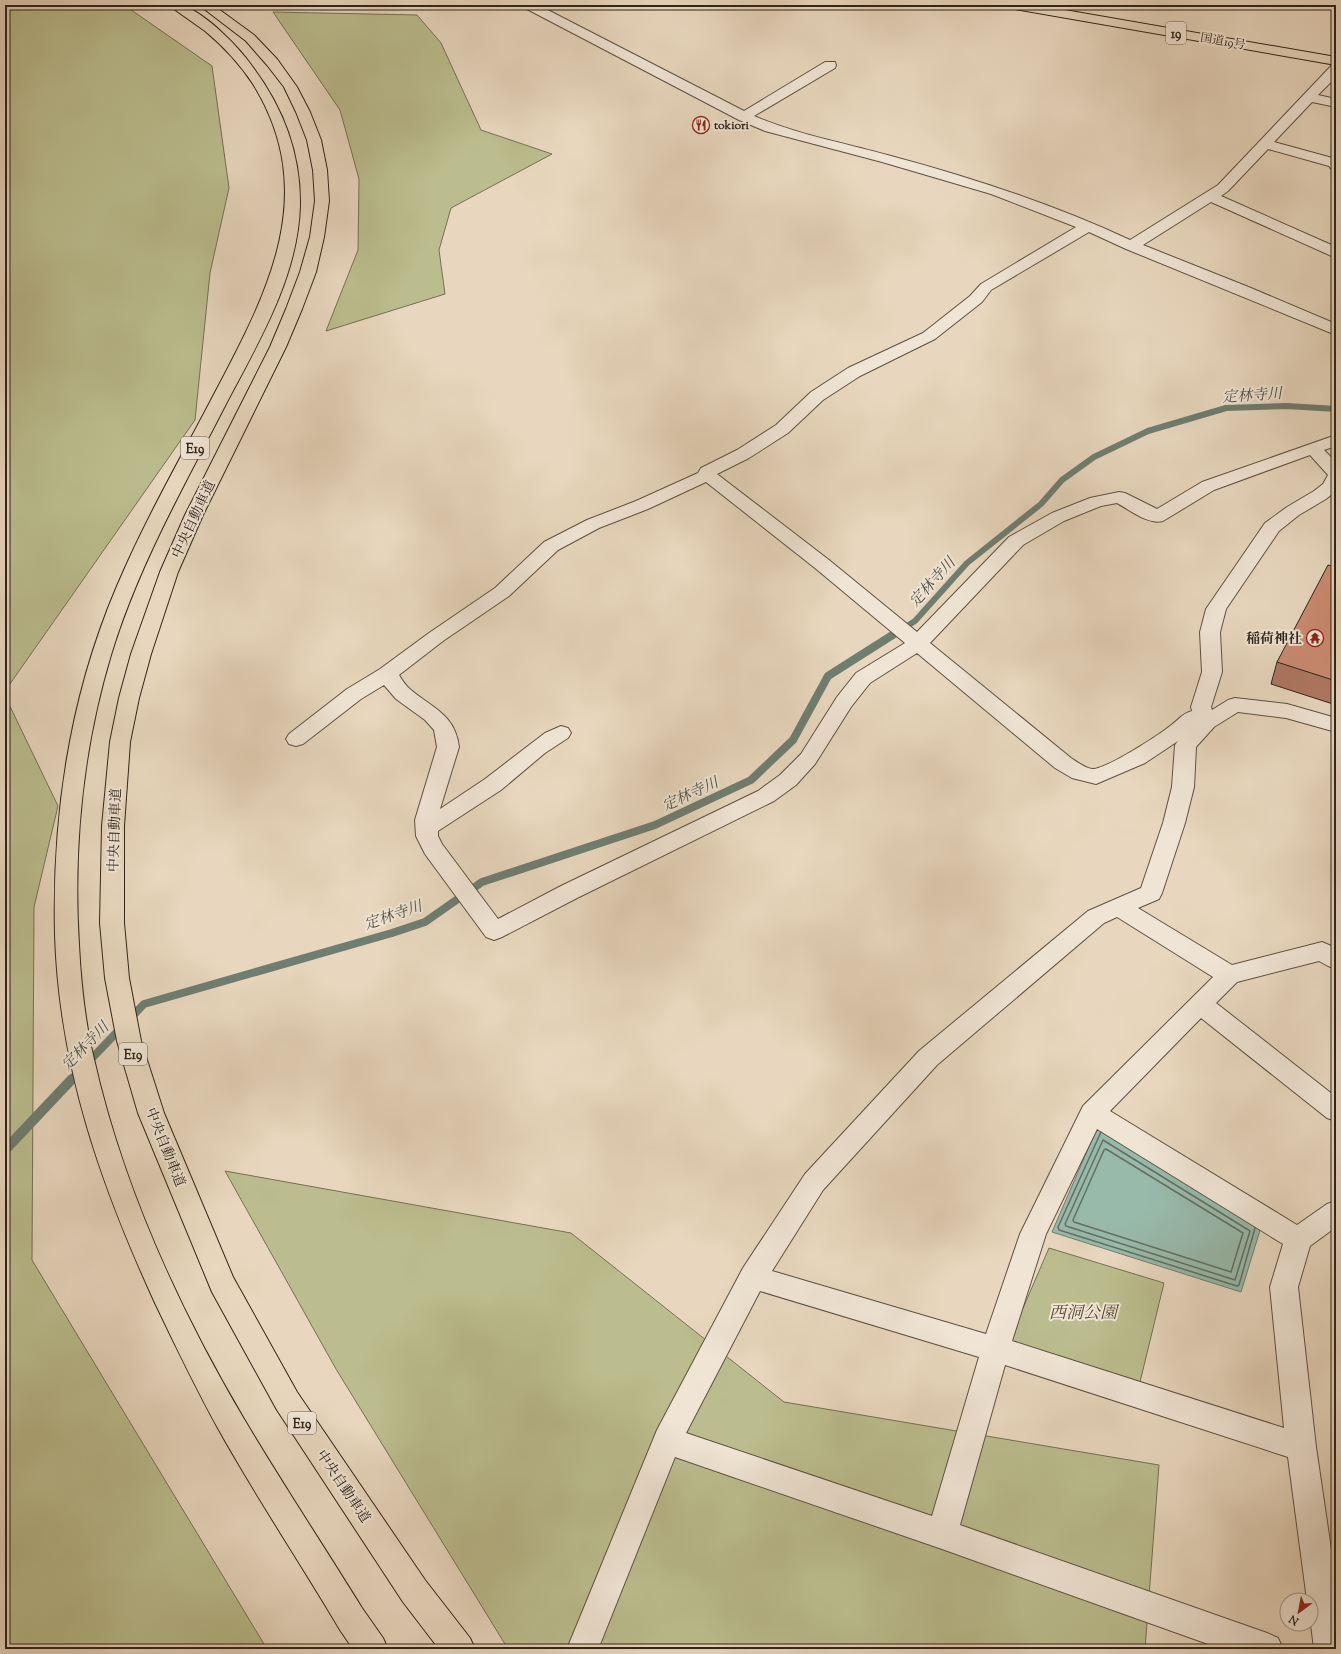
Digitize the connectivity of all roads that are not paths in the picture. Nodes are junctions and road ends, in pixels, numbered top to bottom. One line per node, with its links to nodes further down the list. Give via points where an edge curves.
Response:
1 (176, 5): 45 (highway, E19, via 226,43 247,67 277,116 287,143 292,171 289,237 266,308 162,510 133,571 101,654 79,742 69,829 67,932 70,991 81,1058 102,1137 124,1200 169,1305 231,1424)
2 (205, 5): 46 (highway, 中央自動車道 / E19, via 250,38 290,87 314,140 320,170 322,201 317,237 308,272 294,309 278,347 194,515 169,572 141,654 120,742 116,784 112,923 117,978 129,1041 151,1112 222,1283 287,1401 414,1591)
3 (529, 5): 12 (street)
4 (1015, 5): 7 (highway, 国道19号 / 19)
5 (1059, 5): 6 (highway, 国道19号 / 19)
6 (1336, 54)
7 (1336, 61)
8 (830, 65): 12 (street)
9 (1336, 69): 10 (street)
10 (1309, 97): 11 (street); 13 (street)
11 (1336, 103)
12 (744, 117): 16 (street, via 770,128 996,191)
13 (1266, 144): 14 (street, via 1335,163); 15 (street)
14 (1336, 166)
15 (1212, 197): 17 (street); 18 (street)
16 (1088, 226): 17 (street); 23 (street, via 986,287 976,299 929,336 854,372 818,396 782,429 743,454 706,472)
17 (1131, 246): 19 (street)
18 (1336, 253)
19 (1336, 330)
20 (1336, 440): 21 (street)
21 (1312, 448): 22 (street); 25 (street, via 1208,486 1157,517 1118,496 1058,517 1016,541)
22 (1336, 473)
23 (708, 475): 25 (street, via 822,564); 26 (street, via 592,524 551,546 502,592)
24 (1336, 477): 27 (street, via 1330,487 1320,495 1272,527 1216,609 1210,632 1212,672 1201,707)
25 (917, 644): 27 (street, via 1080,773 1096,777 1138,758 1178,731 1191,718); 31 (street, via 863,678 844,702 808,759 788,780 766,796 568,892 494,931 433,848 427,836)
26 (387, 674): 30 (street, via 354,694); 31 (street, via 403,694 426,709 444,728 448,738 448,747 426,820)
27 (1205, 718): 28 (street, via 1235,705 1287,711); 32 (street, via 1186,745 1182,787 1174,823 1151,893)
28 (1336, 726)
29 (561, 733): 31 (street, via 539,746 502,778 460,808)
30 (296, 739)
31 (427, 826)
32 (1118, 907): 34 (street); 40 (street, via 1096,917 928,1058 814,1182)
33 (1336, 960): 34 (street, via 1322,950)
34 (1229, 975): 35 (street)
35 (1200, 1004): 36 (street); 37 (street)
36 (1336, 1111)
37 (1092, 1113): 39 (street); 41 (street, via 1033,1234)
38 (1336, 1212): 39 (street)
39 (1298, 1239): 43 (street, via 1284,1287)
40 (753, 1277): 41 (street); 42 (street)
41 (995, 1349): 43 (street); 44 (street)
42 (667, 1440): 44 (street); 47 (street)
43 (1301, 1447): 49 (street)
44 (942, 1534): 48 (street)
45 (372, 1649)
46 (459, 1649)
47 (584, 1649)
48 (1267, 1649)
49 (1330, 1649)

